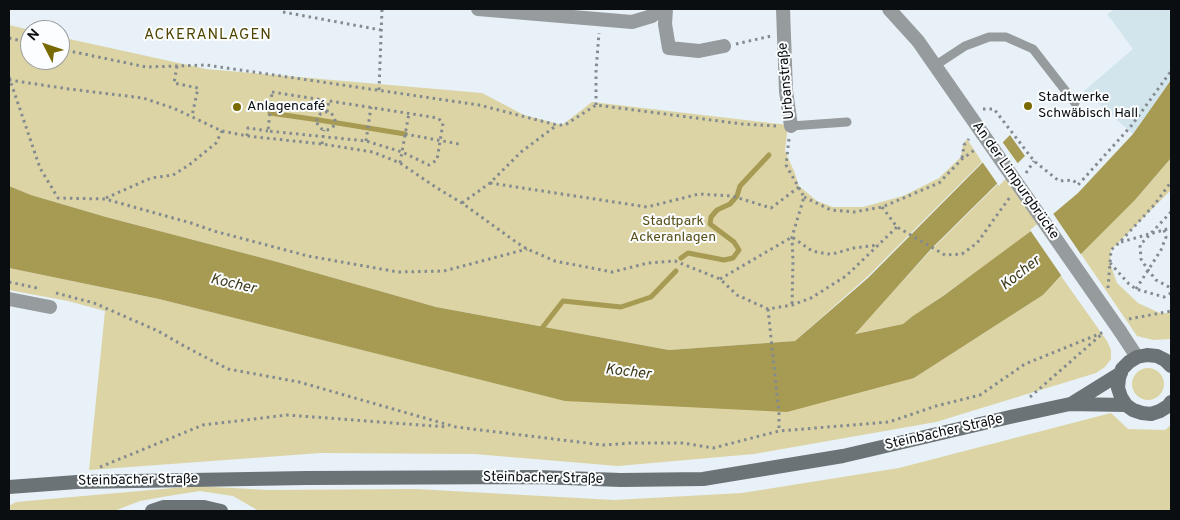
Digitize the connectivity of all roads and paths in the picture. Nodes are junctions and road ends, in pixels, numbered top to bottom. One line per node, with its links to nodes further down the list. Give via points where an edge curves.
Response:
1 (382, 9): 10 (path)
2 (478, 9): 7 (street)
3 (661, 9): 9 (street, via 652,16 632,22)
4 (666, 9): 12 (street, via 669,48 699,51)
5 (783, 9): 29 (street, Urbanstraße, via 786,91)
6 (889, 9): 14 (street, An der Limpurgbrücke)
7 (520, 10): 9 (street)
8 (283, 12): 10 (path)
9 (601, 14): 21 (path)
10 (381, 30): 18 (path)
11 (768, 36): 12 (path)
12 (724, 46)
13 (70, 51): 15 (path, via 146,67)
14 (936, 65): 20 (lane, via 965,46 989,37 1006,37 1033,48); 79 (street, An der Limpurgbrücke, bridge)
15 (177, 66): 18 (path, via 206,65); 26 (path, via 174,83 198,88)
16 (1171, 71): 44 (path, via 1132,125 1078,186 1072,180 1059,181)
17 (9, 79): 26 (path, via 144,98); 52 (path, via 40,168 58,198)
18 (379, 90): 28 (path, via 479,104)
19 (329, 100): 22 (path); 24 (path); 32 (path, via 272,92)
20 (1075, 103)
21 (596, 104): 28 (path, via 565,125); 29 (path, via 742,124)
22 (371, 107): 25 (path); 38 (path)
23 (994, 109): 44 (path)
24 (327, 112): 30 (path, via 319,115 317,120); 30 (path, via 335,122)
25 (408, 113): 33 (path); 36 (path, via 438,118 443,123)
26 (192, 116): 31 (path)
27 (847, 122): 29 (lane, Urbanstraße)
28 (557, 125): 48 (path)
29 (791, 126): 49 (path, via 786,165)
30 (324, 130): 35 (path)
31 (222, 131): 34 (path); 52 (path, via 216,143 173,175 151,178)
32 (268, 131): 34 (path, via 248,128); 35 (path)
33 (405, 134): 36 (path); 42 (path)
34 (247, 136): 39 (path)
35 (323, 137): 38 (path); 39 (path)
36 (440, 140): 40 (path); 42 (path, via 437,160 429,164)
37 (967, 140): 43 (path)
38 (366, 141): 42 (path)
39 (322, 144): 45 (path, via 373,152)
40 (459, 144)
41 (972, 151): 43 (path)
42 (402, 152): 45 (path)
43 (962, 159): 54 (path, via 939,183)
44 (1034, 162): 46 (path)
45 (400, 163): 53 (path)
46 (1023, 178)
47 (1171, 182): 61 (path)
48 (490, 183): 49 (path, via 647,207 699,194 732,196 772,208); 53 (path)
49 (799, 187): 51 (path)
50 (1011, 194): 56 (path, via 977,243 962,254 945,255)
51 (804, 197): 54 (path, via 832,210 854,212); 60 (path)
52 (105, 199): 63 (path, via 308,256 398,272 444,271)
53 (462, 204): 63 (path)
54 (882, 207): 56 (path)
55 (1171, 212): 59 (path)
56 (897, 226): 62 (path)
57 (1171, 228): 58 (path)
58 (1164, 230): 59 (path); 65 (path, via 1166,237 1161,250)
59 (1151, 233): 61 (path); 65 (path, via 1140,245 1141,260)
60 (792, 237): 62 (path, via 812,251 828,254); 66 (path); 75 (path)
61 (1120, 242): 64 (path, via 1111,250)
62 (879, 245): 75 (path, via 846,276 811,298)
63 (527, 248): 66 (path, via 555,261 612,272 648,263 675,261)
64 (1110, 263): 70 (path); 72 (path)
65 (1148, 270): 69 (path, via 1156,280); 70 (path)
66 (720, 280): 77 (path, via 737,295)
67 (9, 282): 68 (path)
68 (39, 288)
69 (1171, 288)
70 (1136, 289): 73 (path, via 1164,297)
71 (53, 292): 87 (path, via 94,303 149,327 228,369 299,382)
72 (1108, 292)
73 (1171, 294)
74 (9, 299): 76 (street)
75 (792, 305): 77 (path)
76 (50, 307)
77 (768, 310): 88 (path)
78 (1171, 311): 79 (path, via 1130,319)
79 (1120, 327): 80 (street, An der Limpurgbrücke)
80 (1137, 356): 81 (main road); 82 (main road, Steinbacher Straße)
81 (1168, 360)
82 (1121, 373): 85 (main road, Steinbacher Straße); 86 (main road, via 1118,388)
83 (1026, 401): 88 (path, via 1104,332 1025,364 980,395 889,422)
84 (1171, 402): 86 (main road, Steinbacher Straße, via 1151,414)
85 (1070, 404): 86 (main road, Steinbacher Straße); 90 (main road, Steinbacher Straße, via 843,456 703,479 306,478 77,482)
86 (1126, 405)
87 (456, 427): 88 (path, via 602,445 683,443 713,448); 89 (path, via 287,415 203,425)
88 (779, 431)
89 (99, 467)
90 (9, 487)
91 (152, 511): 92 (main road, via 164,507 204,507)
92 (221, 511)

